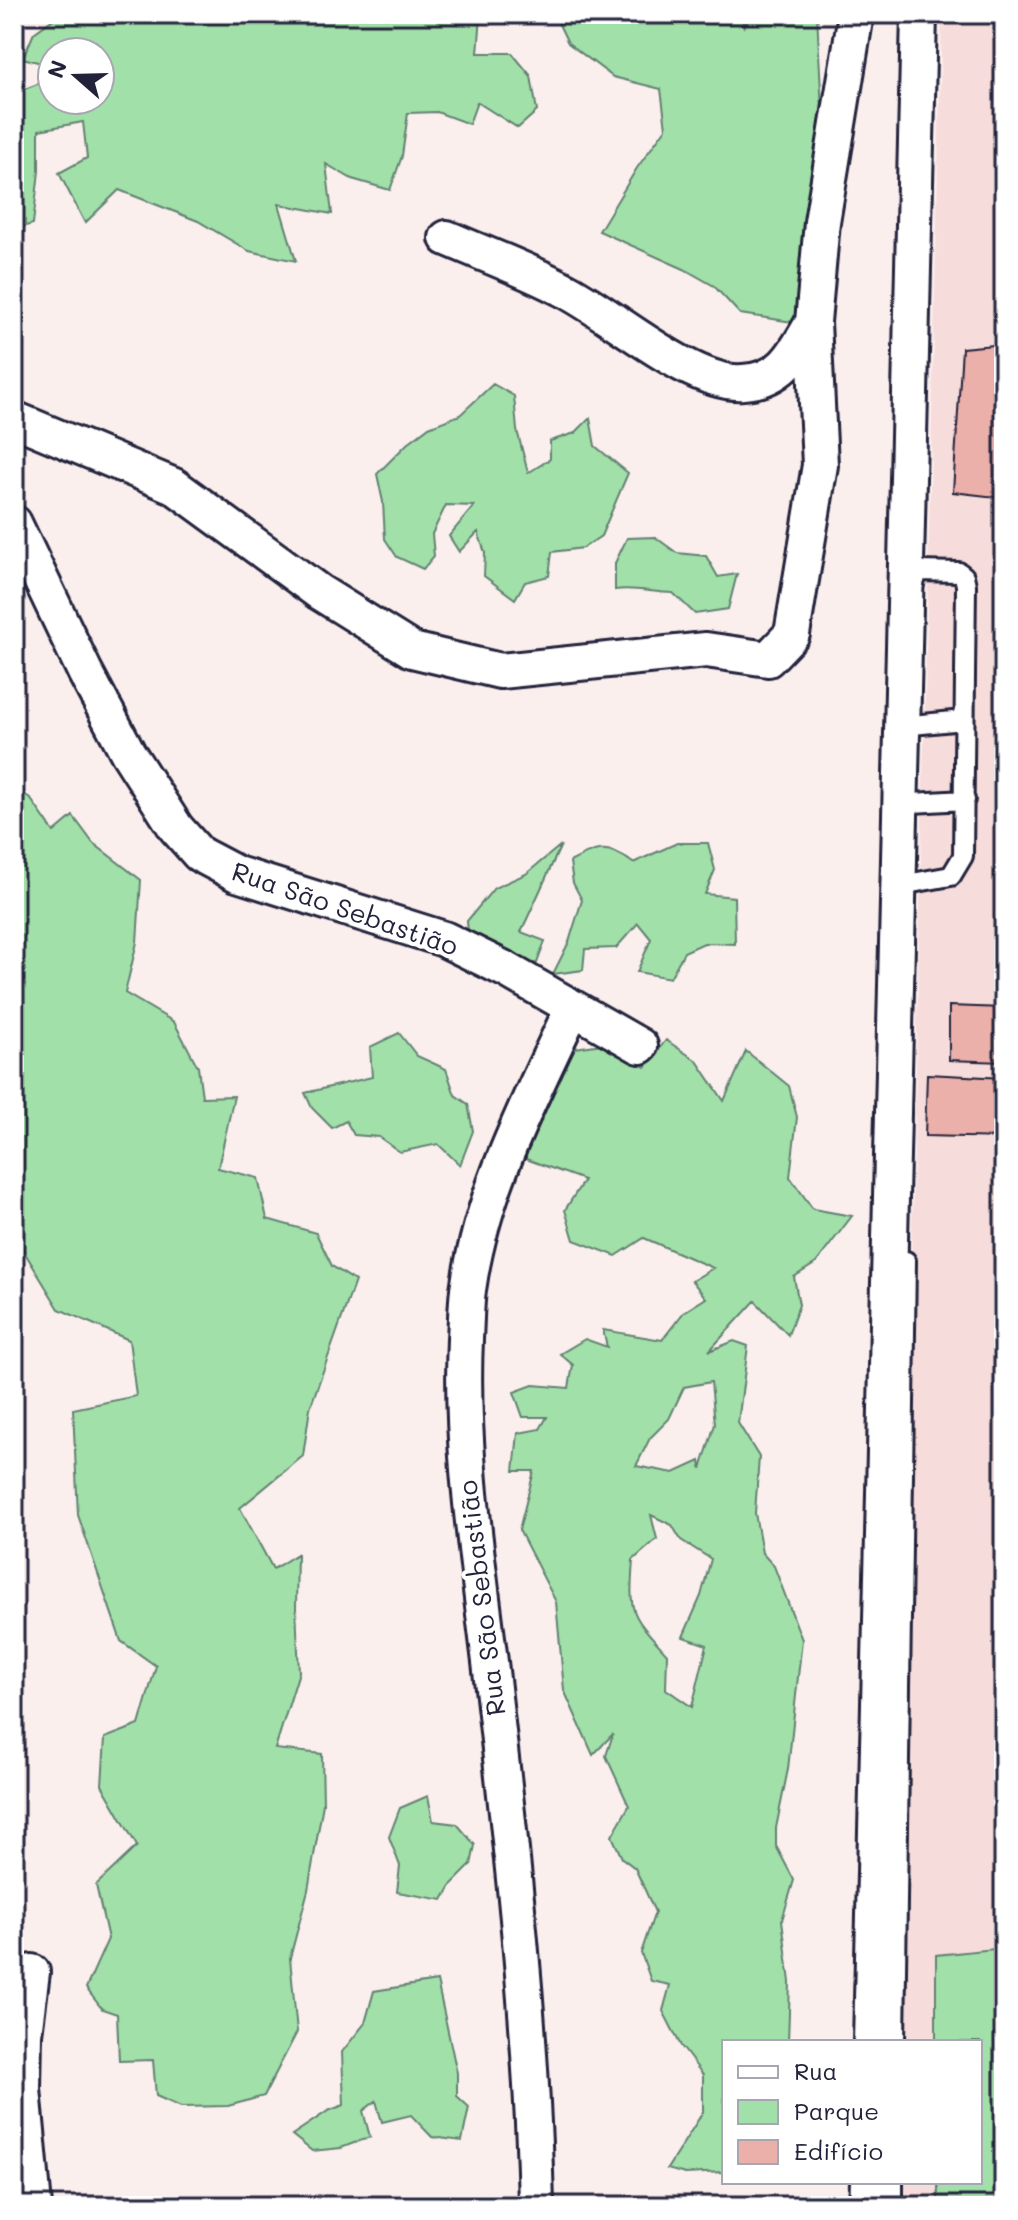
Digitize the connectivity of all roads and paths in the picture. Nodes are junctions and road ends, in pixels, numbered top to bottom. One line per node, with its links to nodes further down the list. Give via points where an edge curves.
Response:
1 (856, 14): 4 (street, via 822,222)
2 (919, 14): 15 (street)
3 (447, 238): 4 (street, via 566,290 700,374 740,383 766,378 790,361)
4 (813, 322): 5 (street, via 820,465 792,634 768,659 706,650 500,671 412,650 319,592 174,486)
5 (14, 419)
6 (14, 523): 12 (street, Rua São Sebastião, via 128,753 199,854 250,879 444,939)
7 (964, 720): 8 (lane); 8 (lane, via 964,576 918,571 913,585); 9 (lane)
8 (912, 725): 10 (lane)
9 (965, 800): 10 (lane); 11 (lane, via 959,867 951,876)
10 (912, 803): 11 (lane)
11 (912, 883): 16 (lane)
12 (572, 1009): 13 (street, Rua São Sebastião); 20 (street, Rua São Sebastião, via 516,1128 487,1206 468,1291 463,1390 468,1482 514,1883)
13 (640, 1046)
14 (32, 1972): 19 (street, via 24,2034)
15 (871, 2040)
16 (895, 2040)
17 (868, 2184): 21 (street)
18 (893, 2184): 22 (lane)
19 (26, 2185)
20 (536, 2206)
21 (867, 2206)
22 (893, 2206)

